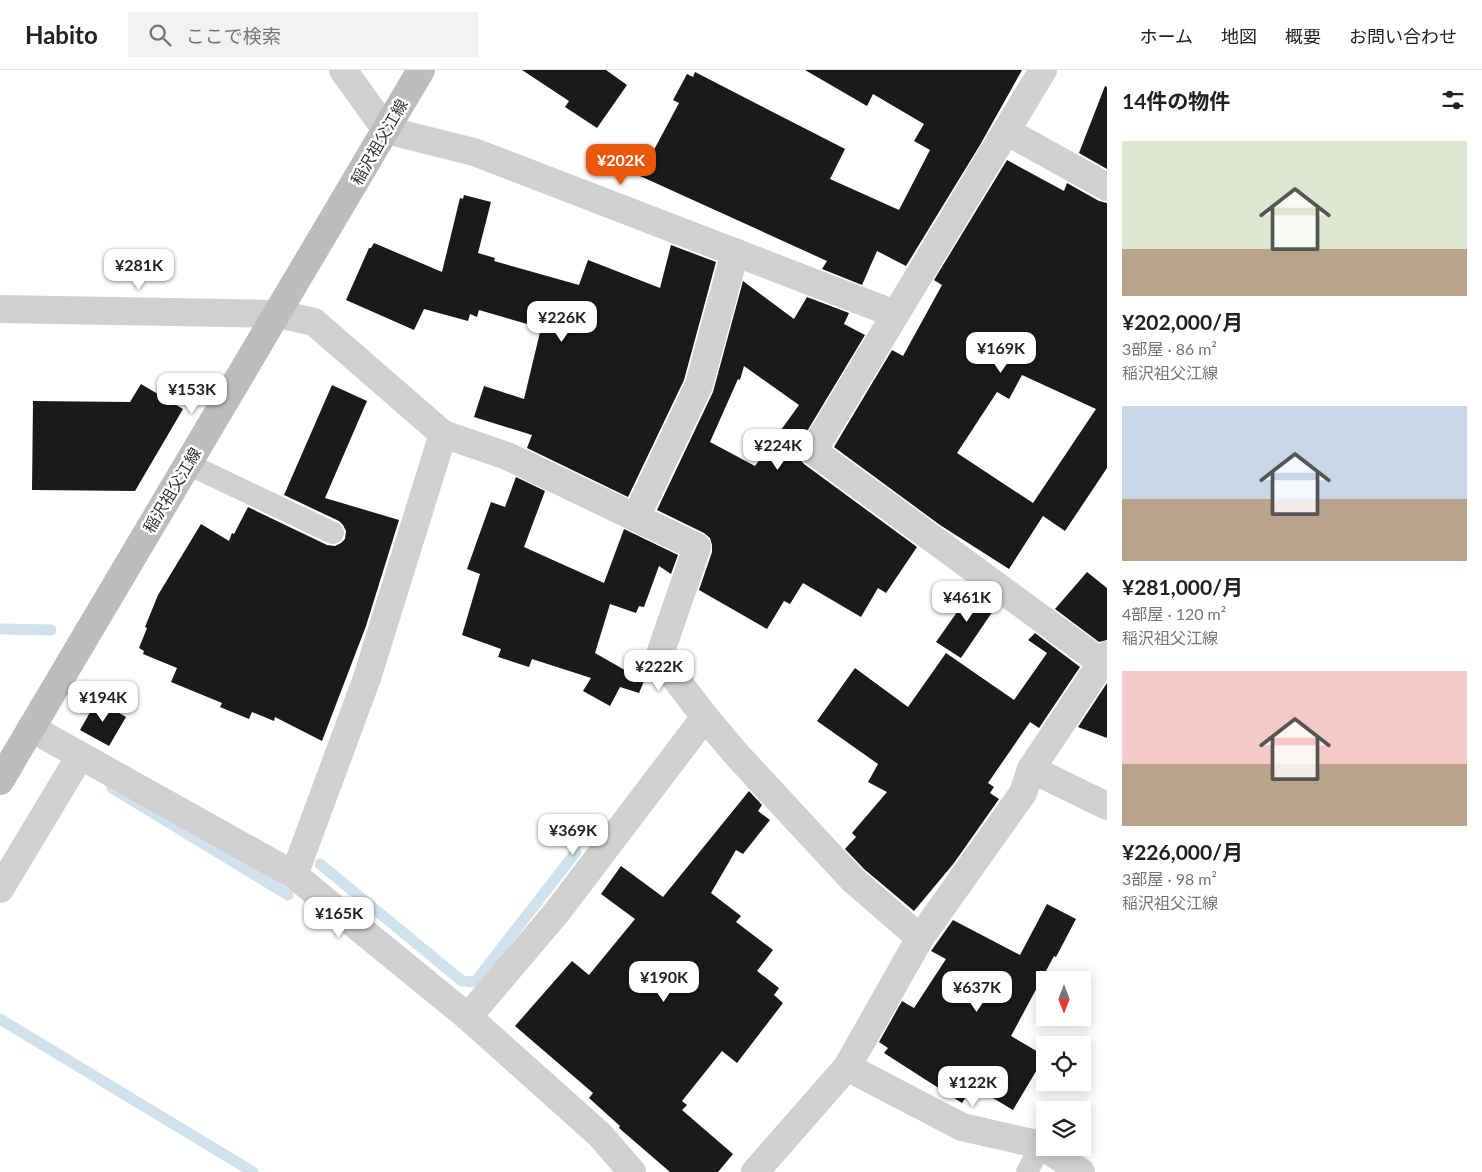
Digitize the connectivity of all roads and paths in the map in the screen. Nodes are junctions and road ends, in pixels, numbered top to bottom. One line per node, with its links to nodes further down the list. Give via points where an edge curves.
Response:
1 (343, 70): 4 (street)
2 (421, 70): 4 (main road, 稲沢祖父江線)
3 (1043, 70): 5 (street)
4 (386, 130): 7 (street, via 474,152); 9 (main road, 稲沢祖父江線)
5 (1006, 131): 6 (street); 10 (street)
6 (1107, 187)
7 (735, 252): 10 (street); 13 (street, via 699,385)
8 (0, 309): 9 (street)
9 (278, 314): 11 (street, via 314,322); 12 (main road, 稲沢祖父江線)
10 (895, 314): 15 (street, via 812,451)
11 (443, 434): 13 (street, via 507,456); 22 (street, via 367,678)
12 (188, 464): 14 (lane); 17 (main road, 稲沢祖父江線)
13 (636, 517): 16 (street, via 697,547 659,657)
14 (333, 533)
15 (1105, 659): 19 (street)
16 (705, 717): 24 (street, via 853,880); 25 (street, via 557,912)
17 (31, 728): 18 (street); 20 (main road, 稲沢祖父江線)
18 (80, 756): 22 (street); 23 (street)
19 (1031, 769): 21 (street); 24 (street, via 1023,793)
20 (0, 781)
21 (1107, 806)
22 (294, 875): 25 (street)
23 (0, 888)
24 (920, 938): 26 (street)
25 (468, 1017): 30 (street, via 600,1135)
26 (847, 1067): 27 (street, via 962,1127); 31 (street)
27 (1036, 1144)
28 (1036, 1155): 32 (lane)
29 (1057, 1156): 33 (street)
30 (632, 1172)
31 (755, 1172)
32 (1027, 1172)
33 (1081, 1172)

